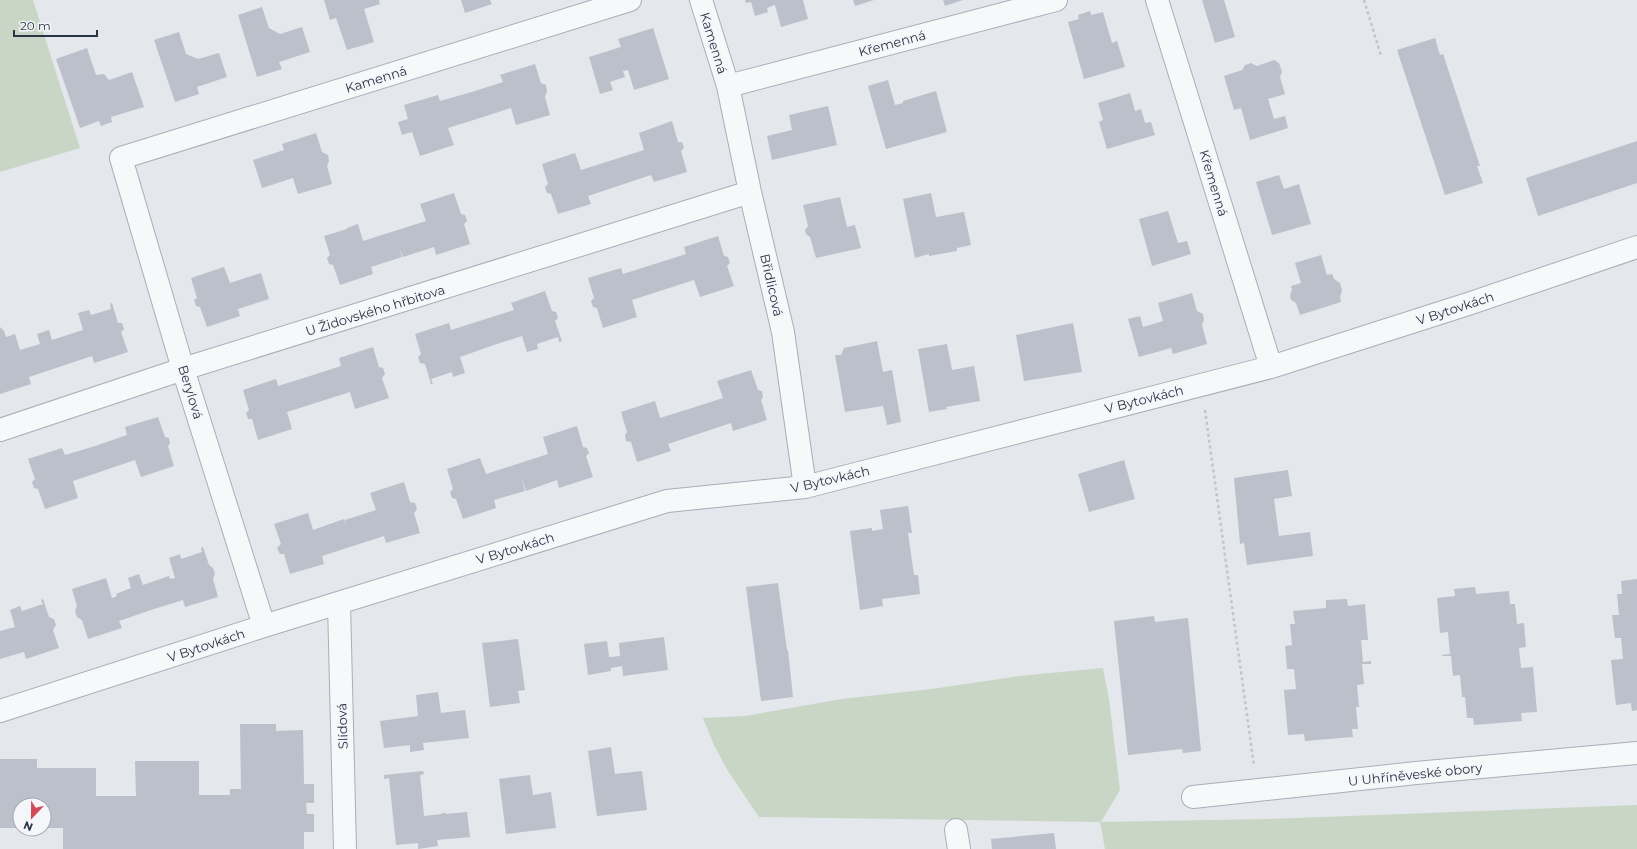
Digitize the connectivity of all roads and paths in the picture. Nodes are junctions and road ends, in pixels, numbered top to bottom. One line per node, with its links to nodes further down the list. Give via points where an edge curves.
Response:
1 (630, 0): 8 (street, Kamenná)
2 (701, 0): 7 (street, Kamenná)
3 (1056, 0): 7 (street, Křemenná)
4 (1157, 0): 11 (street, Křemenná)
5 (1364, 0): 6 (path)
6 (1381, 56)
7 (728, 86): 9 (street, Břidlicová)
8 (121, 158): 12 (street, Berylová)
9 (750, 192): 12 (street, U Židovského hřbitova); 15 (street, Břidlicová, via 783,332)
10 (1637, 247): 11 (street, V Bytovkách)
11 (1271, 367): 13 (street, V Bytovkách)
12 (184, 369): 14 (street, U Židovského hřbitova); 17 (street, Berylová)
13 (1202, 384): 15 (street, V Bytovkách); 20 (path)
14 (0, 430)
15 (805, 487): 16 (street, V Bytovkách, via 667,501)
16 (339, 602): 17 (street, V Bytovkách); 22 (street, Slídová)
17 (264, 626): 18 (street, V Bytovkách)
18 (0, 711)
19 (1637, 753): 20 (street, U Uhříněveské obory)
20 (1258, 790): 21 (street, U Uhříněveské obory)
21 (1194, 797)
22 (345, 849)

